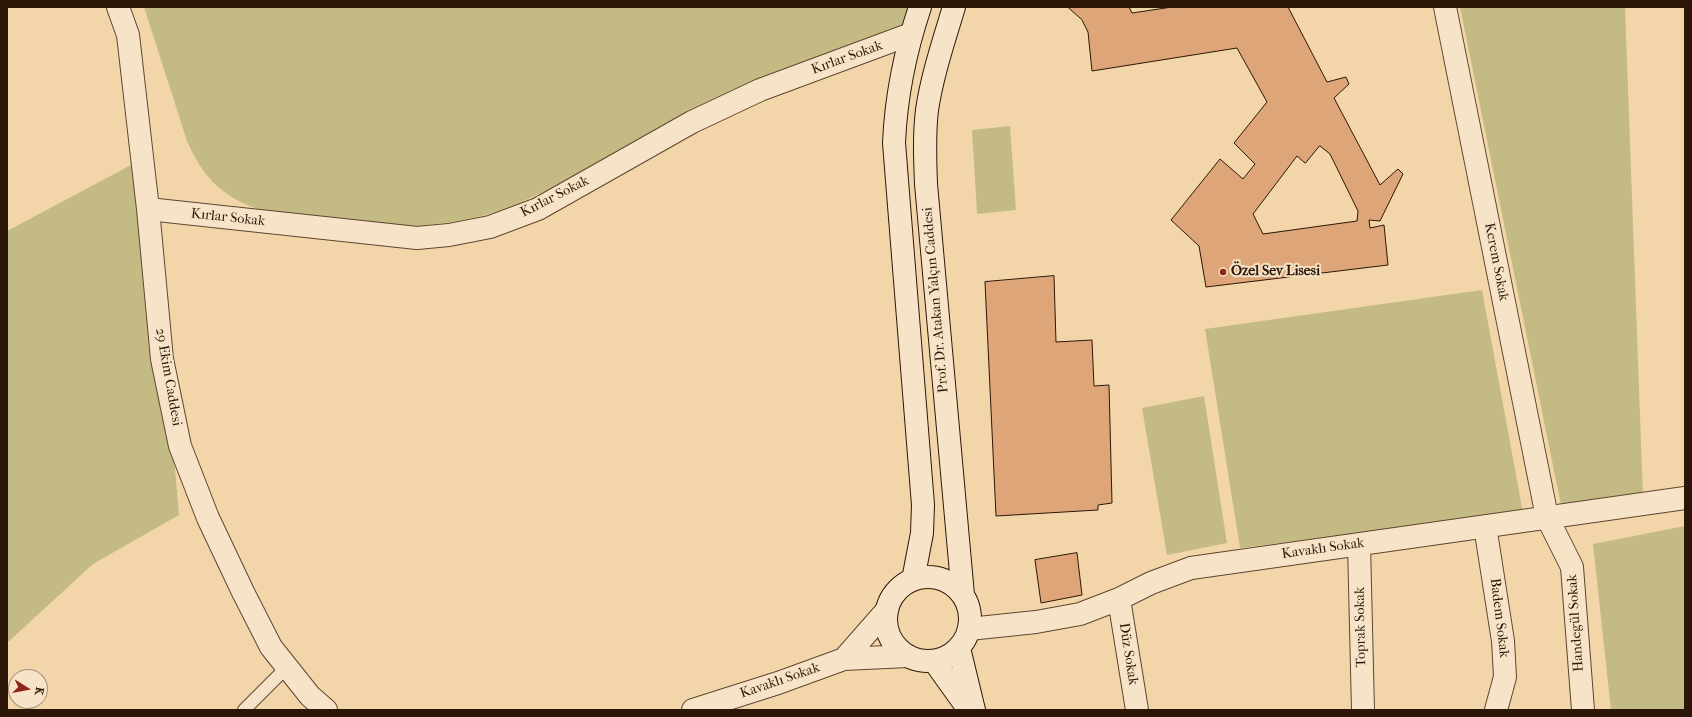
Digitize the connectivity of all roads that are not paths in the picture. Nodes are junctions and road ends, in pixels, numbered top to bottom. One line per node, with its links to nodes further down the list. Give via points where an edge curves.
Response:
1 (118, 7): 6 (street, 29 Ekim Caddesi, via 128,35)
2 (920, 7): 5 (street, Prof. Dr. Atakan Yalçın Caddesi)
3 (954, 7): 12 (street, Prof. Dr. Atakan Yalçın Caddesi, via 927,110 924,151)
4 (1445, 7): 8 (street, Kerem Sokak)
5 (911, 34): 6 (street, Kırlar Sokak, via 760,90 692,122 538,209 490,227 417,238); 11 (street, Prof. Dr. Atakan Yalçın Caddesi, via 900,79 894,143 923,505 922,533)
6 (148, 209): 19 (street, 29 Ekim Caddesi, via 162,359 180,446 208,518 243,592 271,647)
7 (1685, 498): 8 (street, Kavaklı Sokak)
8 (1547, 518): 9 (street, Kavaklı Sokak); 28 (street, Handegül Sokak, via 1572,567)
9 (1485, 526): 10 (street, Kavaklı Sokak); 27 (street, Badem Sokak, via 1503,641 1505,677)
10 (1359, 544): 13 (street, Kavaklı Sokak, via 1191,568 1151,583); 26 (street, Toprak Sokak)
11 (913, 580): 12 (street, via 926,577 940,579 953,585); 14 (street, via 901,586 892,597)
12 (963, 595): 15 (street, via 970,617)
13 (1119, 599): 15 (street, Kavaklı Sokak, via 1080,614); 25 (street, Düz Sokak)
14 (887, 610): 16 (street, via 886,623 890,636 897,647); 17 (street)
15 (964, 639): 18 (street, via 948,656); 24 (street)
16 (908, 656): 17 (street); 18 (street)
17 (844, 659): 22 (street, Kavaklı Sokak, via 778,684)
18 (934, 661): 23 (street)
19 (287, 667): 20 (lane); 21 (street, 29 Ekim Caddesi, via 310,696)
20 (244, 710)
21 (326, 710)
22 (693, 710)
23 (969, 710)
24 (974, 710)
25 (1137, 710)
26 (1363, 710)
27 (1496, 710)
28 (1583, 710)

